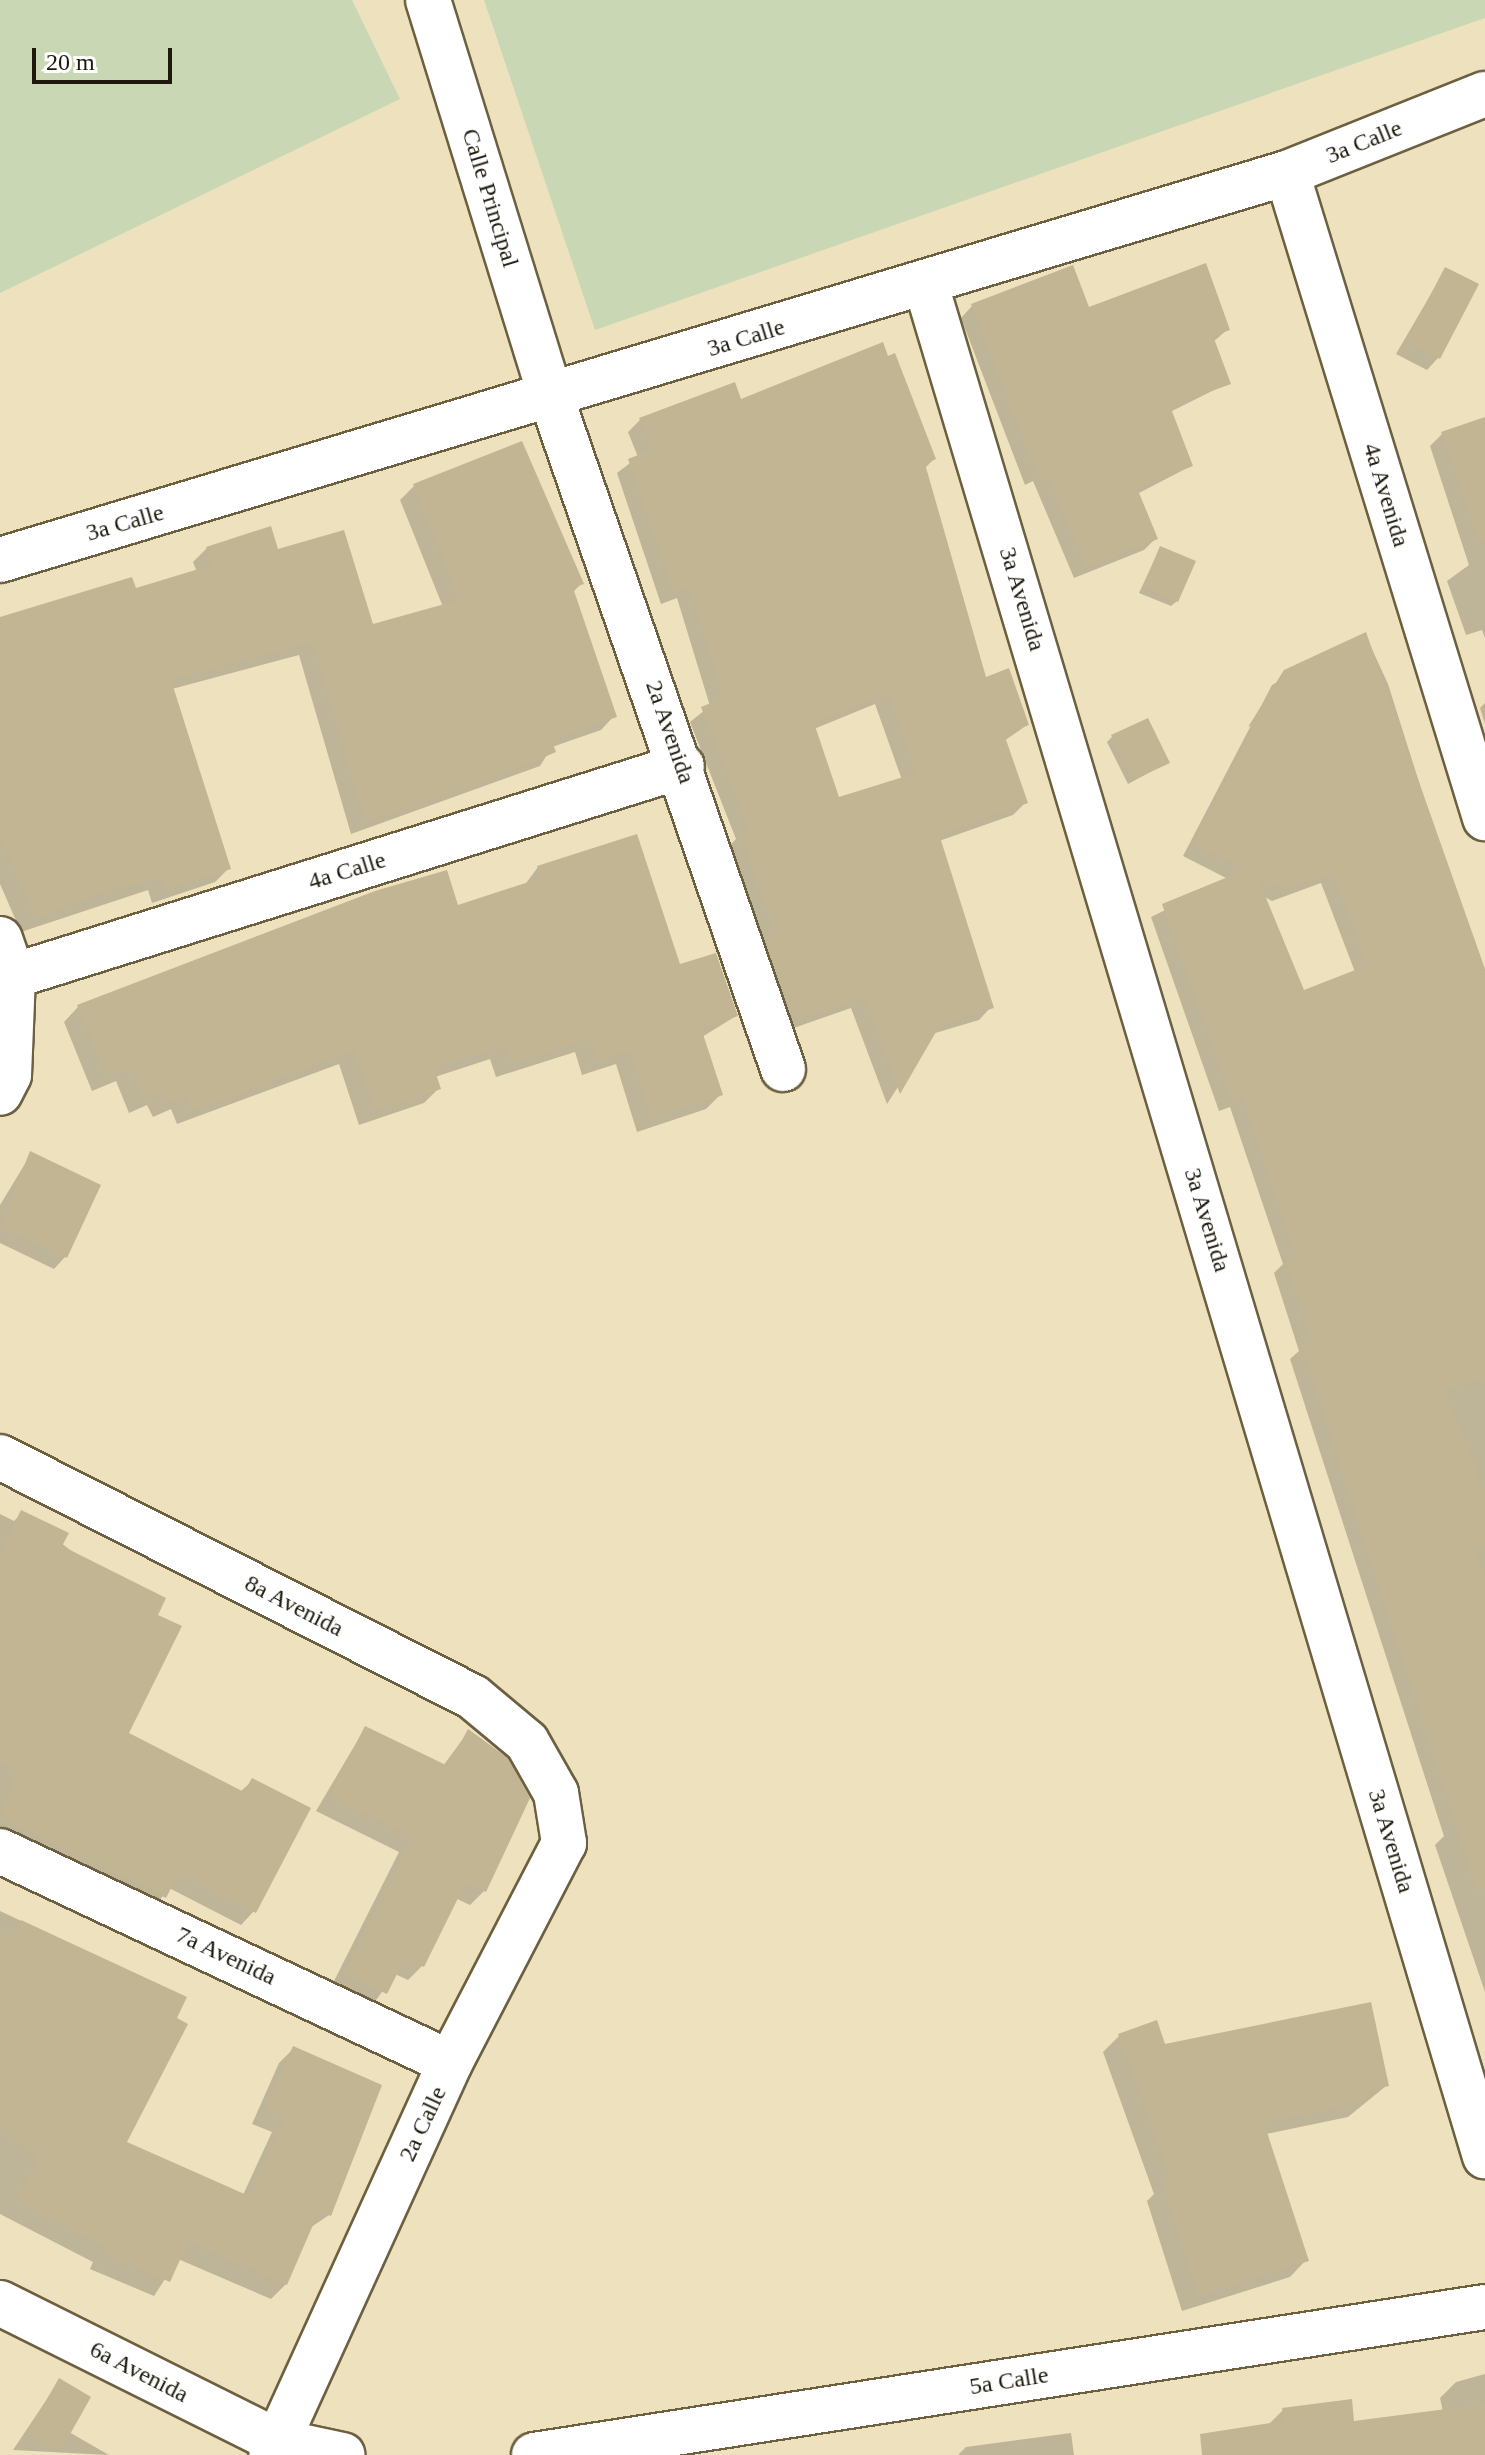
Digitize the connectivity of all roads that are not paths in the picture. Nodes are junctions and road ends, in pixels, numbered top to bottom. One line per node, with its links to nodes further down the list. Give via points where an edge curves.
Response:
1 (428, 0): 5 (street, Calle Principal)
2 (1485, 94): 3 (street, 3a Calle)
3 (1287, 173): 4 (street, 3a Calle); 8 (street, 4a Avenida)
4 (926, 285): 5 (street, 3a Calle); 16 (street, 3a Avenida)
5 (551, 397): 6 (street, 3a Calle); 7 (street, 2a Avenida)
6 (0, 560)
7 (682, 766): 9 (street, 4a Calle); 10 (street, 2a Avenida)
8 (1485, 818)
9 (6, 957): 11 (street, via 9,1075)
10 (783, 1069)
11 (0, 1093)
12 (0, 1457): 13 (street, 8a Avenida, via 473,1697 527,1742)
13 (556, 1793): 15 (street, 2a Calle, via 564,1843)
14 (0, 1851): 15 (street, 7a Avenida)
15 (450, 2063): 19 (street, 2a Calle)
16 (1485, 2156)
17 (0, 2303): 19 (street, 6a Avenida)
18 (1485, 2307): 21 (street, 5a Calle)
19 (274, 2448): 20 (street)
20 (343, 2455)
21 (534, 2455)

